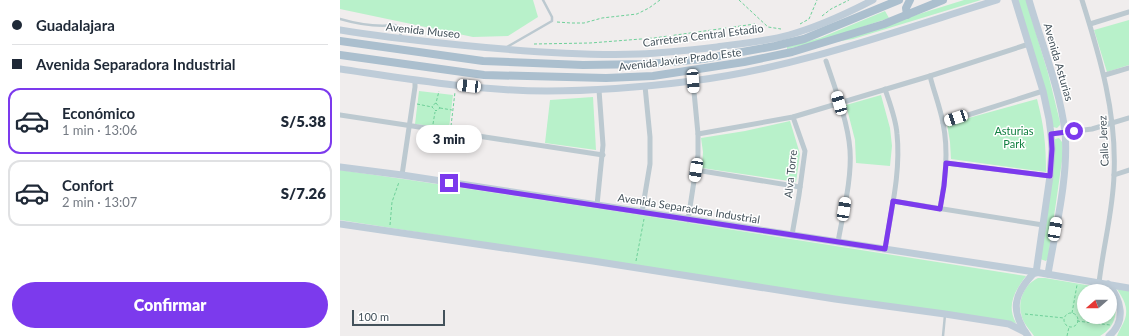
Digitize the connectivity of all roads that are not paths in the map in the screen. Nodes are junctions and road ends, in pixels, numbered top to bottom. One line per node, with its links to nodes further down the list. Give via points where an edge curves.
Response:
1 (543, 0): 21 (lane, via 552,21)
2 (873, 0): 21 (street, Carretera Central Estadio, via 844,15 794,34 730,45 638,54)
3 (888, 0): 11 (main road)
4 (900, 0): 11 (main road, Avenida Javier Prado Este)
5 (910, 0): 13 (main road, via 906,8)
6 (943, 0): 13 (main road, Avenida Javier Prado Este)
7 (997, 0): 30 (street, via 823,53 774,66)
8 (1015, 0): 19 (street)
9 (1029, 0): 42 (street, Avenida Asturias, via 1059,102)
10 (1082, 0): 15 (street, Calle Jerez)
11 (880, 8): 20 (main road, Avenida Javier Prado Este, via 804,39 703,60 649,64 583,65 483,61)
12 (1129, 12): 15 (street)
13 (907, 15): 23 (main road, Avenida Javier Prado Este, via 792,52 653,76 606,78 484,75)
14 (340, 19): 17 (lane, via 395,25 401,30)
15 (1090, 24): 27 (street, Calle Jerez)
16 (340, 30): 17 (street, Avenida Museo)
17 (400, 39): 21 (street, Avenida Museo)
18 (340, 41): 20 (main road, Avenida Javier Prado Este)
19 (1028, 44): 28 (street); 34 (street)
20 (364, 46): 23 (main road, via 358,51)
21 (504, 49)
22 (340, 55): 23 (main road, Avenida Javier Prado Este)
23 (357, 58)
24 (826, 61): 35 (street)
25 (1129, 68): 27 (street)
26 (340, 69): 29 (street)
27 (1105, 75): 40 (street, Calle Jerez)
28 (930, 76): 32 (street); 39 (street)
29 (415, 80): 33 (street, via 483,88); 41 (street)
30 (693, 81): 31 (street); 43 (street)
31 (645, 86): 33 (street); 57 (street, via 650,157)
32 (885, 89): 35 (street); 54 (street, via 897,132 898,168)
33 (599, 90): 45 (street)
34 (1043, 91): 39 (street); 44 (street)
35 (839, 103): 37 (street); 62 (street, via 850,150 850,164)
36 (340, 115): 41 (street)
37 (793, 117): 43 (street); 53 (street, Alva Torre, via 805,149)
38 (1129, 118): 40 (street)
39 (943, 122): 46 (street)
40 (1113, 123): 42 (street); 51 (street, Calle Jerez)
41 (408, 126): 45 (street); 50 (street)
42 (1065, 133): 44 (street); 65 (street, Avenida Asturias, via 1063,182)
43 (698, 134): 48 (street)
44 (1051, 134): 52 (street)
45 (603, 155): 55 (street)
46 (946, 163): 52 (street); 56 (street)
47 (340, 167): 50 (street, Avenida Separadora Industrial)
48 (696, 170): 53 (street); 58 (street)
49 (1129, 170): 51 (street)
50 (402, 175): 55 (street, Avenida Separadora Industrial)
51 (1114, 175): 66 (street, Calle Jerez)
52 (1050, 176): 60 (street)
53 (800, 187): 61 (street, Alva Torre)
54 (893, 201): 56 (street); 63 (street)
55 (597, 205): 57 (street, Avenida Separadora Industrial)
56 (940, 209): 60 (street)
57 (644, 213): 58 (street, Avenida Separadora Industrial)
58 (688, 220): 61 (street, Avenida Separadora Industrial)
59 (340, 224): 71 (street)
60 (1043, 225): 64 (street)
61 (792, 235): 62 (street, Avenida Separadora Industrial)
62 (838, 242): 63 (street, Avenida Separadora Industrial)
63 (885, 249): 64 (street, Avenida Separadora Industrial)
64 (1036, 272): 65 (street, Avenida Separadora Industrial); 72 (street, via 1022,287 1016,304 1019,323)
65 (1048, 274): 66 (street, Avenida Separadora Industrial)
66 (1098, 283): 67 (street, Avenida Separadora Industrial)
67 (1108, 284)
68 (1117, 286): 69 (street)
69 (1129, 288)
70 (1117, 298): 74 (street, via 1120,309 1117,326)
71 (945, 314): 72 (street, via 1009,324); 73 (lane)
72 (1027, 334)
73 (943, 336)
74 (1109, 336)

